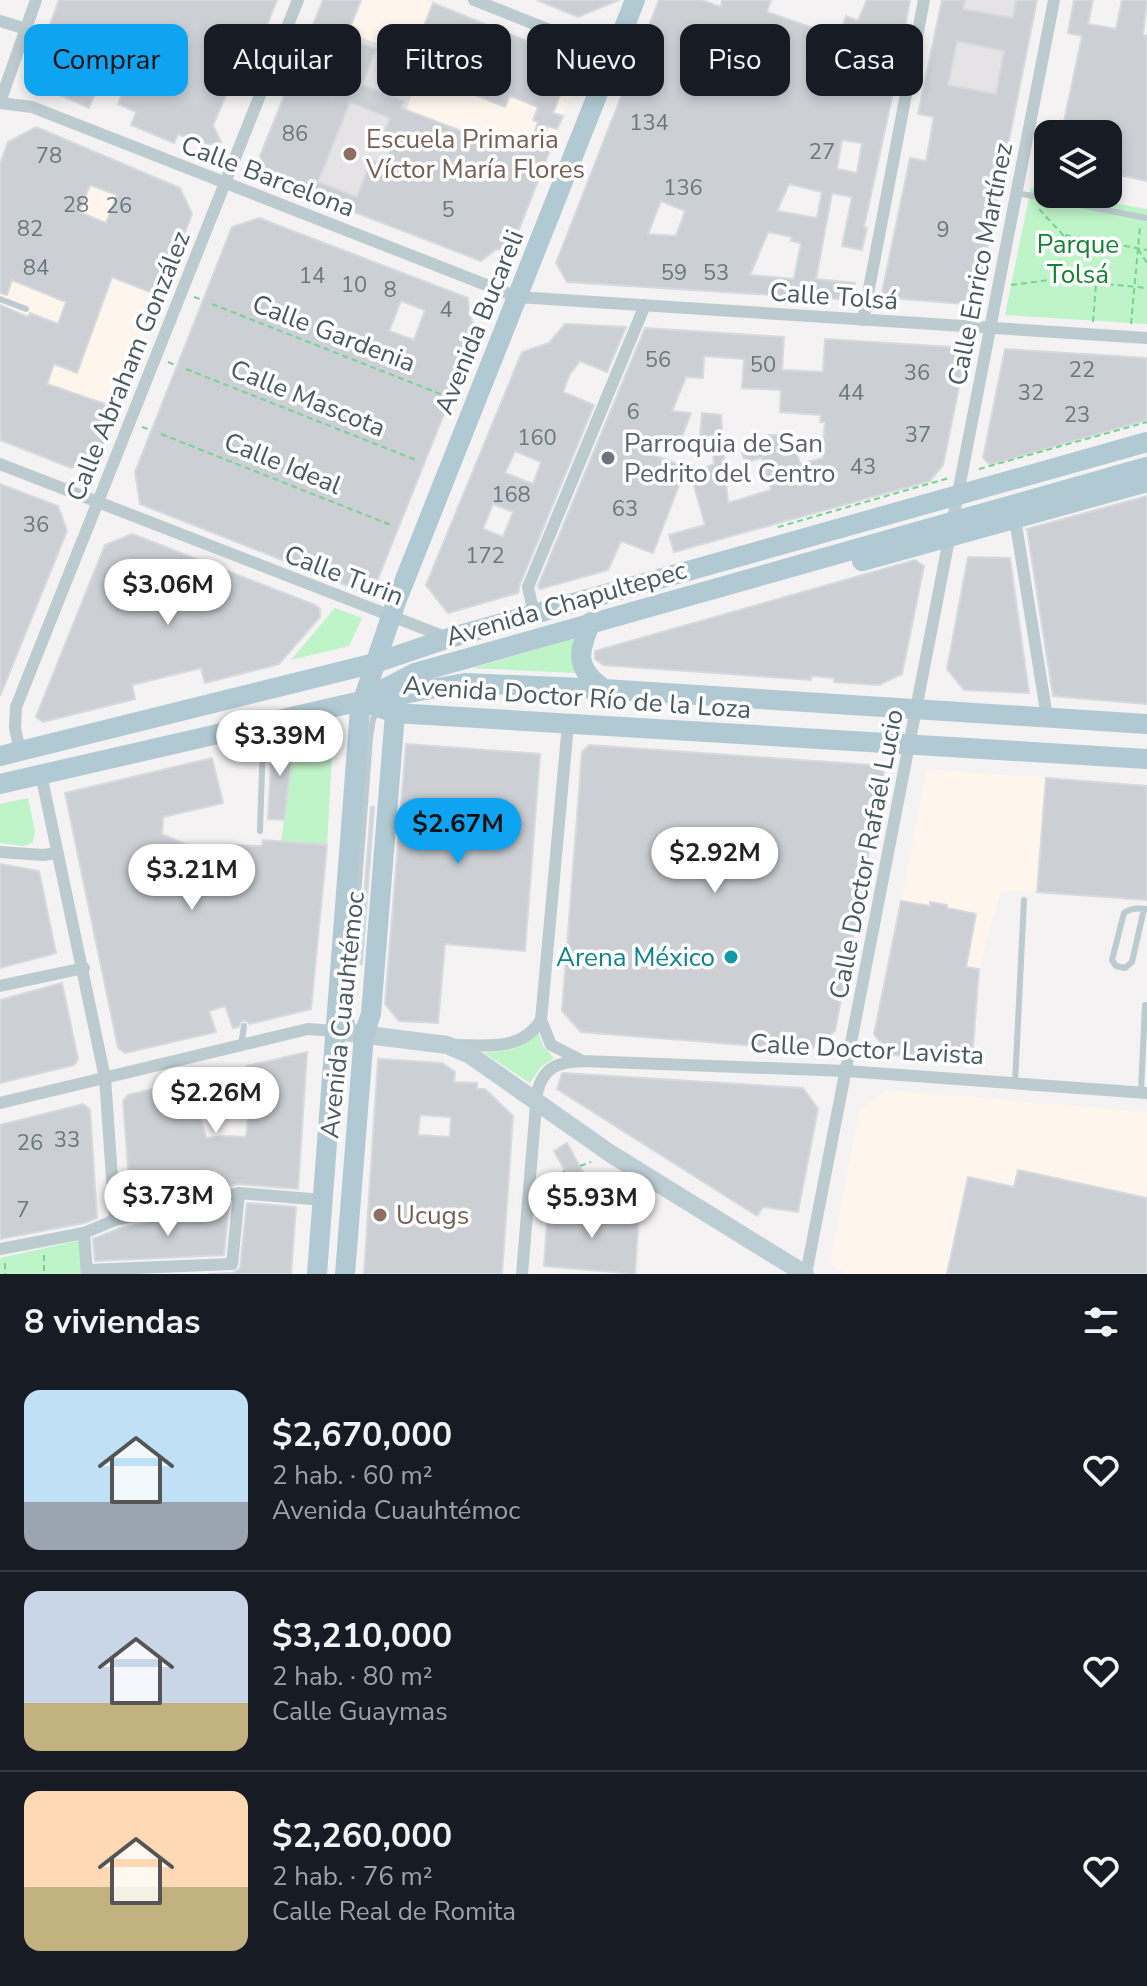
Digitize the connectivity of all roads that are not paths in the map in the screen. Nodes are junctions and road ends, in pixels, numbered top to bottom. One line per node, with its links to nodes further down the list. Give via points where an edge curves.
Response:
1 (36, 0): 8 (street)
2 (298, 0): 15 (street, Calle Abraham González)
3 (474, 0): 9 (street)
4 (635, 0): 10 (main road, Avenida Bucareli)
5 (924, 0): 22 (street)
6 (1054, 0): 16 (street, Calle Enrico Martínez)
7 (0, 21): 11 (street)
8 (28, 24)
9 (535, 24)
10 (625, 24)
11 (24, 28)
12 (24, 35): 14 (street)
13 (597, 96): 18 (main road, Avenida Bucareli)
14 (0, 102): 15 (street, Calle Barcelona, via 32,107)
15 (225, 183): 18 (street, Calle Barcelona); 31 (street, Calle Abraham González)
16 (1022, 194): 17 (lane); 23 (street, Calle Enrico Martínez)
17 (1144, 217)
18 (517, 297): 20 (street, Calle Tolsá); 35 (main road, Avenida Bucareli)
19 (0, 299): 21 (lane)
20 (645, 305): 22 (street, Calle Tolsá); 34 (street, via 528,587)
21 (26, 309)
22 (863, 320): 23 (street, Calle Tolsá)
23 (990, 328): 24 (street, Calle Tolsá); 30 (street, Calle Enrico Martínez)
24 (1147, 338)
25 (1147, 442): 30 (main road, Avenida Chapultepec)
26 (0, 464): 31 (street, Calle Turin)
27 (1147, 467): 33 (main road, Avenida Chapultepec)
28 (1147, 473): 33 (lane)
29 (1147, 482): 32 (main road, Avenida Chapultepec)
30 (958, 495): 33 (street, Calle Enrico Martínez); 34 (main road, Avenida Chapultepec)
31 (98, 502): 35 (street, Calle Turin); 48 (street, Calle Abraham González, via 16,707)
32 (1015, 519): 33 (main road, Avenida Chapultepec); 43 (street)
33 (951, 529): 36 (main road, Avenida Chapultepec); 42 (street, Calle Doctor Rafaél Lucio)
34 (534, 614): 37 (main road, Avenida Chapultepec)
35 (391, 617): 37 (street, Calle Turin); 38 (main road, Avenida Bucareli)
36 (588, 629): 39 (main road, via 581,663); 41 (main road, Avenida Chapultepec, via 415,673)
37 (449, 638): 38 (main road, Avenida Chapultepec)
38 (375, 663): 41 (main road, Avenida Cuauhtémoc); 48 (main road, Avenida Chapultepec)
39 (604, 689): 40 (lane); 41 (main road, Avenida Doctor Río de la Loza, via 465,683); 42 (main road, Avenida Doctor Río de la Loza)
40 (419, 700)
41 (386, 705): 44 (main road, Avenida Doctor Río de la Loza); 46 (main road, Avenida Chapultepec); 62 (main road, Avenida Cuauhtémoc); 62 (main road, Avenida Cuauhtémoc, via 371,1014)
42 (917, 708): 43 (main road, Avenida Doctor Río de la Loza); 47 (street, Calle Doctor Rafaél Lucio)
43 (1047, 717): 45 (main road, Avenida Doctor Río de la Loza)
44 (568, 724): 47 (main road, Avenida Doctor Río de la Loza); 60 (street)
45 (1147, 724)
46 (256, 725): 50 (main road, Avenida Chapultepec); 52 (lane, via 263,740)
47 (910, 745): 49 (main road, Avenida Doctor Río de la Loza); 66 (street, Calle Doctor Rafaél Lucio)
48 (10, 754)
49 (1147, 759)
50 (41, 774): 51 (main road, Avenida Chapultepec); 54 (street)
51 (0, 784)
52 (260, 831)
53 (0, 852): 54 (street)
54 (58, 853): 57 (street)
55 (1024, 900): 68 (lane)
56 (1145, 909): 56 (lane, via 1124,913 1112,960 1116,966 1125,968 1132,962)
57 (84, 968): 58 (street); 67 (street)
58 (0, 986)
59 (1145, 1005): 69 (lane)
60 (541, 1020): 64 (street, via 514,1043); 65 (street, via 551,1045)
61 (244, 1026): 63 (lane)
62 (352, 1036): 63 (street, via 308,1029); 64 (street); 73 (main road, Avenida Cuauhtémoc); 79 (main road, Avenida Cuauhtémoc)
63 (241, 1045): 67 (street)
64 (447, 1045): 70 (street)
65 (583, 1061): 66 (street, Calle Doctor Lavista); 70 (street, via 546,1071)
66 (846, 1071): 68 (street, Calle Doctor Lavista); 81 (street, Calle Doctor Rafaél Lucio)
67 (105, 1078): 71 (street); 74 (street)
68 (1015, 1083): 69 (street, Calle Doctor Lavista)
69 (1144, 1093)
70 (536, 1101): 80 (street); 81 (street, via 611,1154)
71 (0, 1103)
72 (239, 1193): 73 (street); 74 (street); 77 (street, via 232,1264)
73 (323, 1200): 78 (main road, Avenida Cuauhtémoc)
74 (115, 1220): 75 (street)
75 (84, 1233): 76 (street); 77 (street)
76 (0, 1249)
77 (87, 1272)
78 (317, 1274)
79 (345, 1274)
80 (522, 1274)
81 (806, 1274)

